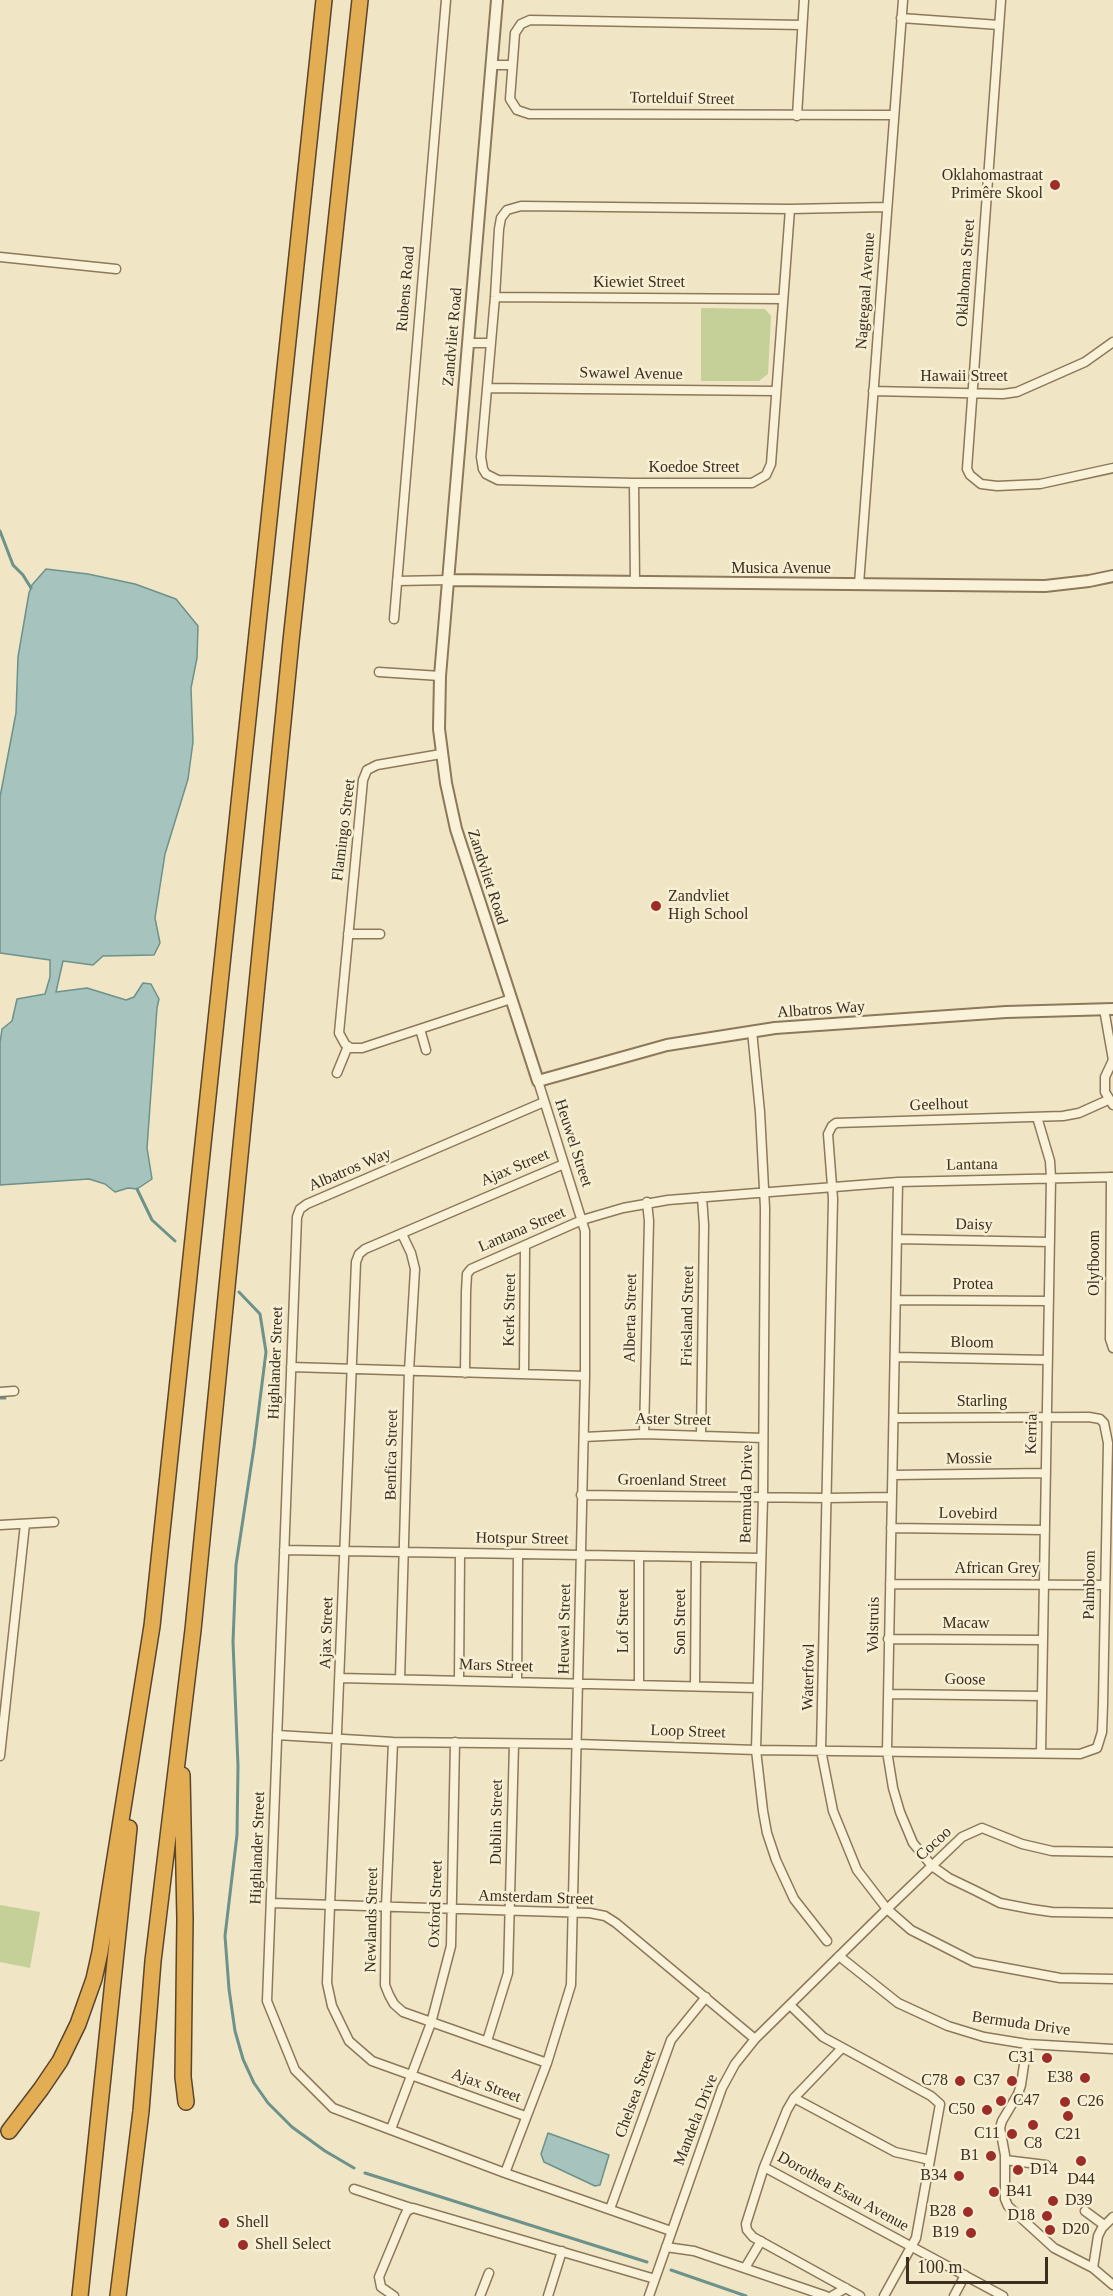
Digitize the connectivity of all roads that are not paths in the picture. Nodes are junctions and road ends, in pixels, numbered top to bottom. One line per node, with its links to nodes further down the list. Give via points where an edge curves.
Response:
1 (324, 0): 112 (highway)
2 (360, 0): 123 (highway)
3 (446, 0): 32 (street, Rubens Road)
4 (497, 0): 11 (street, Zandvliet Road)
5 (804, 0): 9 (street)
6 (903, 0): 8 (street, Nagtegaal Avenue)
7 (1001, 0): 10 (street, Oklahoma Street)
8 (901, 18): 10 (street); 13 (street, Nagtegaal Avenue)
9 (802, 25): 12 (street, Tortelduif Street, via 536,19 520,24 515,33); 14 (street)
10 (999, 25): 27 (street, Oklahoma Street)
11 (492, 65): 12 (street); 22 (street, Zandvliet Road)
12 (511, 65): 14 (street, Tortelduif Street, via 510,99 517,110 529,114)
13 (894, 115): 14 (street, Tortelduif Street); 15 (street, Nagtegaal Avenue)
14 (797, 116)
15 (887, 207): 16 (street, Koedoe Street); 26 (street, Nagtegaal Avenue)
16 (790, 209): 19 (street, Koedoe Street, via 516,206 505,212 499,222); 20 (street, Koedoe Street)
17 (0, 257): 18 (street)
18 (116, 269)
19 (495, 297): 20 (street, Kiewiet Street); 23 (street, Koedoe Street)
20 (783, 299): 25 (street, Koedoe Street)
21 (1113, 342): 27 (street, Hawaii Street, via 1085,362 1025,389)
22 (468, 343): 23 (street); 31 (street, Zandvliet Road)
23 (490, 343): 24 (street, Koedoe Street)
24 (487, 388): 25 (street, Swawel Avenue); 29 (street, Koedoe Street, via 481,464 492,478)
25 (775, 391): 29 (street, Koedoe Street, via 771,464 762,479 752,483)
26 (873, 391): 27 (street, Hawaii Street); 34 (street, Nagtegaal Avenue)
27 (972, 394): 28 (street, Oklahoma Street, via 966,464 975,481 987,486 1029,485)
28 (1113, 468)
29 (634, 483): 33 (street)
30 (1113, 576): 34 (street, Musica Avenue, via 1045,586)
31 (448, 580): 32 (street); 33 (street, Musica Avenue); 37 (street, Zandvliet Road)
32 (397, 581): 35 (street, Rubens Road)
33 (635, 583): 34 (street, Musica Avenue)
34 (859, 584)
35 (394, 619)
36 (379, 672): 37 (street)
37 (440, 676): 38 (street, Zandvliet Road)
38 (441, 754): 39 (street, Flamingo Street, via 383,763 367,770); 41 (street, Zandvliet Road, via 456,829)
39 (348, 934): 40 (street); 45 (street, Flamingo Street, via 338,1027)
40 (380, 934)
41 (511, 999): 43 (street); 49 (street, Zandvliet Road)
42 (1108, 1009): 44 (street, Albatros Way, via 972,1014); 47 (street)
43 (420, 1029): 45 (street, via 362,1048); 46 (street)
44 (752, 1031): 49 (street, Albatros Way, via 668,1045); 58 (street, Bermuda Drive)
45 (348, 1046): 48 (street)
46 (426, 1050)
47 (1113, 1060): 51 (street, via 1105,1077 1105,1092)
48 (337, 1073)
49 (537, 1081): 50 (street, Heuwel Street)
50 (544, 1102): 53 (street, Heuwel Street); 61 (street, Albatros Way)
51 (1111, 1103): 52 (street, Geelhout, via 1079,1113)
52 (1037, 1117): 55 (street, Kerria); 57 (street, Geelhout, via 836,1123 828,1134)
53 (564, 1164): 62 (street, Heuwel Street); 63 (street, Ajax Street)
54 (1112, 1177): 55 (street, Lantana); 69 (street, Olyfboom)
55 (1051, 1178): 56 (street, Lantana); 65 (street, Kerria)
56 (898, 1182): 57 (street, Lantana); 64 (street, Volstruis)
57 (832, 1187): 58 (street, Lantana); 92 (street, Waterfowl)
58 (764, 1192): 59 (street, Lantana); 86 (street, Bermuda Drive)
59 (702, 1197): 60 (street, Lantana Street); 84 (street, Friesland Street)
60 (647, 1202): 62 (street, Lantana Street); 83 (street, Alberta Street)
61 (300, 1209): 72 (street, Highlander Street)
62 (582, 1220): 66 (street, Lantana Street); 77 (street, Heuwel Street)
63 (402, 1234): 73 (street, Ajax Street, via 365,1249 356,1262); 74 (street, Benfica Street, via 415,1269)
64 (897, 1239): 65 (street, Daisy); 67 (street, Volstruis)
65 (1050, 1242): 68 (street, Kerria)
66 (525, 1246): 75 (street, Lantana Street, via 477,1266 467,1275); 76 (street, Kerk Street)
67 (896, 1300): 68 (street, Protea); 70 (street, Volstruis)
68 (1049, 1301): 71 (street, Kerria)
69 (1113, 1348)
70 (896, 1357): 71 (street, Bloom); 81 (street, Volstruis)
71 (1048, 1360): 80 (street, Kerria)
72 (291, 1367): 73 (street); 98 (street, Highlander Street)
73 (353, 1369): 74 (street); 99 (street, Ajax Street)
74 (409, 1371): 75 (street); 100 (street, Benfica Street)
75 (465, 1373): 76 (street)
76 (524, 1374): 77 (street)
77 (585, 1376): 85 (street, Heuwel Street)
78 (14, 1391): 79 (street)
79 (0, 1392)
80 (1047, 1417): 81 (street, Starling); 82 (street, Starling, via 1089,1417); 87 (street, Kerria)
81 (895, 1418): 88 (street, Volstruis)
82 (1104, 1423): 109 (street, Palmboom, via 1108,1443)
83 (644, 1434): 84 (street, Aster Street); 85 (street, Aster Street)
84 (701, 1436): 86 (street, Aster Street)
85 (584, 1437): 89 (street, Heuwel Street)
86 (763, 1438): 91 (street, Bermuda Drive)
87 (1046, 1473): 88 (street, Mossie); 97 (street, Kerria)
88 (893, 1475): 90 (street, Volstruis)
89 (581, 1495): 91 (street, Groenland Street); 103 (street, Heuwel Street)
90 (892, 1497): 92 (street, Groenland Street); 96 (street, Volstruis)
91 (763, 1498): 92 (street, Groenland Street); 106 (street, Bermuda Drive)
92 (827, 1498): 132 (street, Waterfowl)
93 (54, 1522): 94 (street)
94 (25, 1524): 95 (street); 135 (street)
95 (0, 1525)
96 (891, 1528): 97 (street, Lovebird); 108 (street, Volstruis)
97 (1045, 1530): 107 (street, Kerria)
98 (284, 1550): 99 (street, Hotspur Street); 124 (street, Highlander Street)
99 (346, 1551): 100 (street, Hotspur Street); 113 (street, Ajax Street)
100 (404, 1552): 101 (street, Hotspur Street); 114 (street, Benfica Street)
101 (460, 1554): 102 (street, Hotspur Street); 115 (street)
102 (518, 1555): 103 (street, Hotspur Street); 116 (street)
103 (581, 1555): 104 (street, Hotspur Street); 117 (street, Heuwel Street)
104 (639, 1557): 105 (street, Hotspur Street); 118 (street, Lof Street)
105 (696, 1558): 106 (street, Hotspur Street); 119 (street, Son Street)
106 (761, 1558): 120 (street, Bermuda Drive)
107 (1044, 1583): 108 (street, African Grey); 109 (street, African Grey); 111 (street, Kerria)
108 (890, 1584): 110 (street, Volstruis)
109 (1105, 1585): 130 (street, Palmboom, via 1102,1732)
110 (888, 1639): 111 (street, Macaw); 121 (street, Volstruis)
111 (1043, 1640): 122 (street, Kerria)
112 (146, 1659): 163 (highway, via 94,1979 60,2061); 187 (highway)
113 (340, 1678): 114 (street, Mars Street); 125 (street, Ajax Street)
114 (400, 1679): 115 (street, Mars Street)
115 (459, 1680): 116 (street, Mars Street)
116 (517, 1682): 117 (street, Mars Street)
117 (579, 1685): 118 (street, Mars Street); 129 (street, Heuwel Street)
118 (639, 1685): 119 (street, Mars Street)
119 (695, 1686): 120 (street, Mars Street)
120 (758, 1688): 131 (street, Bermuda Drive)
121 (888, 1694): 122 (street, Goose); 133 (street, Volstruis)
122 (1042, 1696): 134 (street, Kerria)
123 (181, 1718): 160 (highway); 188 (highway)
124 (277, 1735): 125 (street, Loop Street); 138 (street, Highlander Street)
125 (337, 1739): 126 (street, Loop Street); 139 (street, Ajax Street)
126 (393, 1742): 127 (street, Loop Street); 140 (street, Newlands Street)
127 (455, 1742): 128 (street, Loop Street); 141 (street, Oxford Street)
128 (514, 1744): 129 (street, Loop Street); 143 (street, Dublin Street)
129 (578, 1744): 131 (street, Loop Street); 144 (street, Heuwel Street)
130 (1097, 1748): 134 (street, Loop Street, via 1080,1754)
131 (756, 1749): 132 (street, Loop Street); 146 (street, Bermuda Drive, via 765,1822 776,1860 794,1899)
132 (821, 1750): 133 (street, Loop Street); 142 (street, Waterfowl, via 841,1833 857,1870)
133 (888, 1751): 134 (street, Loop Street); 137 (street, Volstruis, via 900,1812 913,1843)
134 (1041, 1753)
135 (0, 1756)
136 (1113, 1852): 137 (street, Cocoo, via 1052,1851 982,1828 962,1837)
137 (932, 1866): 142 (street, Cocoo); 145 (street, Volstruis, via 1000,1903 1052,1912)
138 (271, 1903): 139 (street, Amsterdam Street); 162 (street, Highlander Street, via 267,2001 295,2070 333,2108)
139 (330, 1905): 140 (street, Amsterdam Street); 158 (street, Ajax Street, via 327,1983 338,2020 360,2052 372,2061)
140 (386, 1907): 141 (street, Amsterdam Street); 151 (street, Newlands Street, via 385,1985 394,2004 403,2012)
141 (452, 1909): 143 (street, Amsterdam Street); 151 (street, Oxford Street, via 451,1946)
142 (887, 1909): 147 (street, Cocoo); 148 (street, Waterfowl, via 912,1930 974,1962 1060,1978)
143 (510, 1912): 144 (street, Amsterdam Street); 153 (street, Dublin Street, via 508,1972)
144 (573, 1913): 149 (street, Amsterdam Street, via 604,1916 616,1923); 157 (street, Heuwel Street, via 571,1985)
145 (1113, 1913)
146 (827, 1941)
147 (839, 1956): 150 (street, Mandela Drive); 154 (street, Bermuda Drive, via 883,1993 928,2019 969,2033)
148 (1113, 1979)
149 (706, 1997): 152 (street, Amsterdam Street); 171 (street, Chelsea Street, via 671,2040)
150 (790, 2005): 152 (street, Mandela Drive); 155 (street, via 823,2037)
151 (430, 2023): 153 (street, Newlands Street); 158 (street, Oxford Street)
152 (755, 2039): 175 (street, Mandela Drive, via 722,2088)
153 (487, 2041): 157 (street, Newlands Street)
154 (1027, 2044): 156 (street, Bermuda Drive); 165 (street, via 1021,2085 1000,2128)
155 (842, 2048): 159 (street); 164 (street, via 937,2100 940,2106)
156 (1113, 2049)
157 (547, 2063): 161 (street, Heuwel Street)
158 (411, 2075): 161 (street, Ajax Street); 162 (street, Oxford Street)
159 (794, 2098): 164 (street, via 895,2152); 167 (street)
160 (186, 2102)
161 (525, 2116): 168 (street, Heuwel Street)
162 (391, 2129): 168 (street, Highlander Street)
163 (9, 2131)
164 (930, 2160): 177 (street)
165 (1005, 2160): 166 (street); 181 (street, via 1004,2192 1008,2206 1054,2248)
166 (1046, 2165)
167 (764, 2167): 176 (street, via 746,2224 750,2235); 177 (street, Dorothea Esau Avenue)
168 (505, 2173): 171 (street, Highlander Street)
169 (354, 2189): 170 (street)
170 (411, 2208): 178 (street); 189 (street, via 379,2277 381,2287)
171 (610, 2209): 175 (street, Highlander Street)
172 (1085, 2211): 174 (street)
173 (1113, 2217): 174 (street)
174 (1104, 2225): 181 (street, via 1098,2236)
175 (671, 2231): 179 (street, Mandela Drive)
176 (761, 2241): 180 (street); 186 (street)
177 (912, 2247): 183 (street, Dorothea Esau Avenue); 196 (street)
178 (562, 2251): 184 (street); 191 (street)
179 (665, 2251): 180 (street, via 694,2251); 184 (street, Mandela Drive)
180 (745, 2268): 193 (street)
181 (1094, 2268): 185 (street)
182 (489, 2273): 190 (street)
183 (965, 2275): 197 (street); 198 (street, Dorothea Esau Avenue)
184 (656, 2277): 192 (street, Mandela Drive)
185 (1113, 2285)
186 (846, 2288): 194 (street); 195 (street)
187 (80, 2296)
188 (118, 2296)
189 (394, 2296)
190 (480, 2296)
191 (548, 2296)
192 (649, 2296)
193 (826, 2296)
194 (832, 2296)
195 (860, 2296)
196 (884, 2296)
197 (954, 2296)
198 (1003, 2296)

